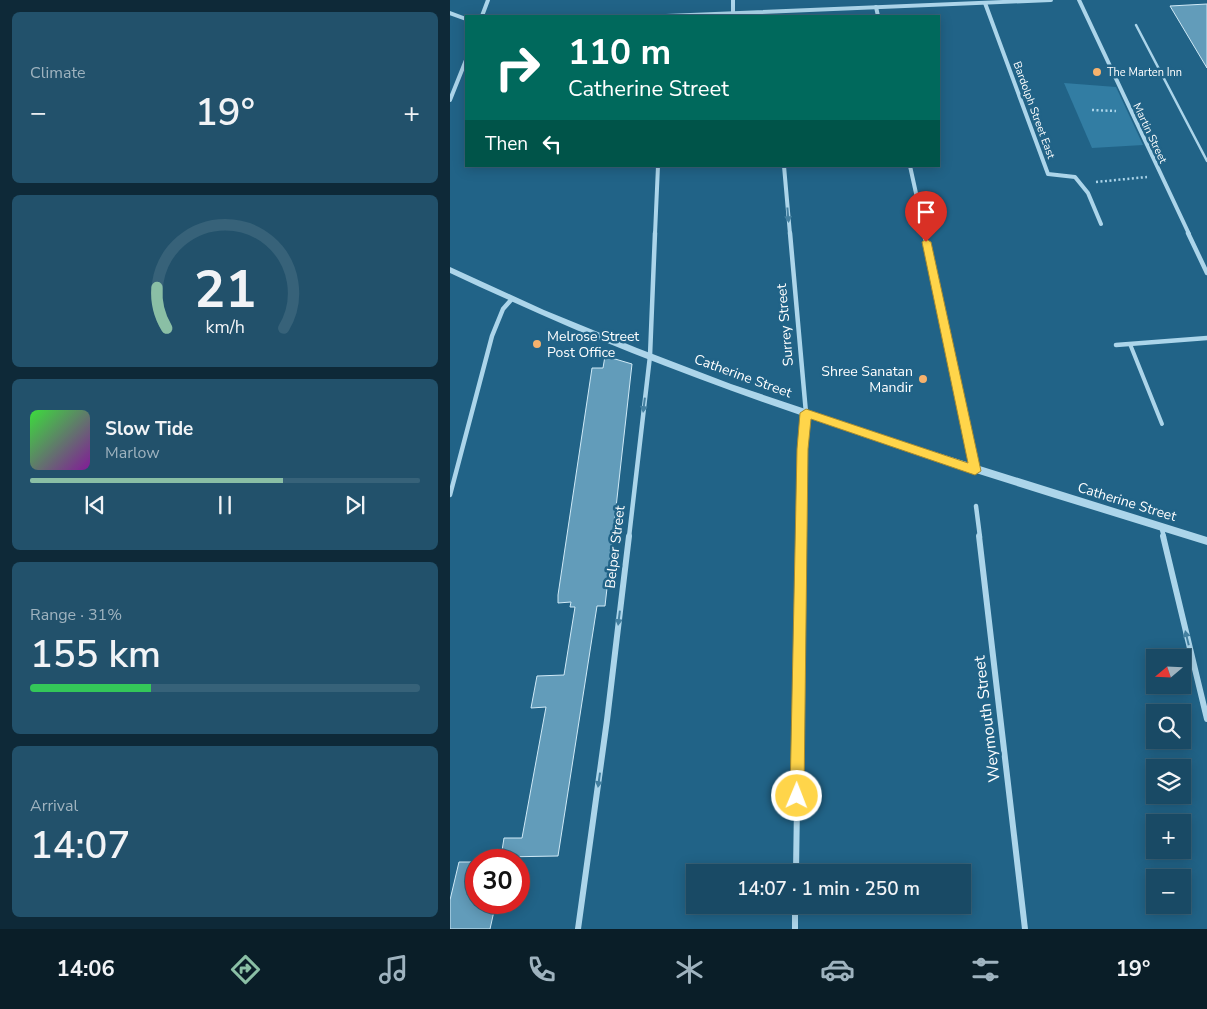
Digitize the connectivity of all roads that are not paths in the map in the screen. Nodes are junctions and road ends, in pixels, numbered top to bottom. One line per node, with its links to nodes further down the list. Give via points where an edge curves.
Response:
1 (488, 0): 10 (street)
2 (733, 0): 8 (street)
3 (1051, 0): 5 (street)
4 (1079, 0): 23 (street, Martin Street)
5 (985, 3): 6 (street); 21 (street, Bardolph Street East, via 1048,174 1075,177 1088,193)
6 (876, 8): 9 (street); 12 (street)
7 (450, 13): 13 (street)
8 (733, 13): 9 (street); 11 (street)
9 (771, 14)
10 (482, 15)
11 (688, 15)
12 (878, 15)
13 (465, 19)
14 (1136, 25): 17 (lane)
15 (465, 62): 16 (street)
16 (450, 100)
17 (1207, 161)
18 (658, 167): 28 (street, Belper Street)
19 (784, 167): 29 (street, Surrey Street, one-way to 29)
20 (910, 167): 31 (street)
21 (1101, 224)
22 (450, 270): 24 (street, Catherine Street)
23 (1207, 273)
24 (512, 300): 28 (street, Catherine Street); 32 (street, via 503,309 492,336)
25 (1207, 338): 26 (street)
26 (1130, 344): 27 (street); 30 (lane)
27 (1116, 345)
28 (650, 356): 29 (street, Catherine Street, via 729,388); 39 (street, Belper Street, one-way to 39, via 607,720)
29 (806, 413): 31 (street, Catherine Street); 37 (street, Surrey Street, via 802,449)
30 (1162, 424)
31 (975, 471): 34 (street, Catherine Street)
32 (450, 495)
33 (976, 506): 41 (street, Weymouth Street)
34 (1161, 526): 35 (street, Catherine Street); 36 (street, one-way to 34)
35 (1207, 541)
36 (1207, 719)
37 (796, 864)
38 (795, 914): 40 (street)
39 (578, 929)
40 (795, 929)
41 (1025, 929)

